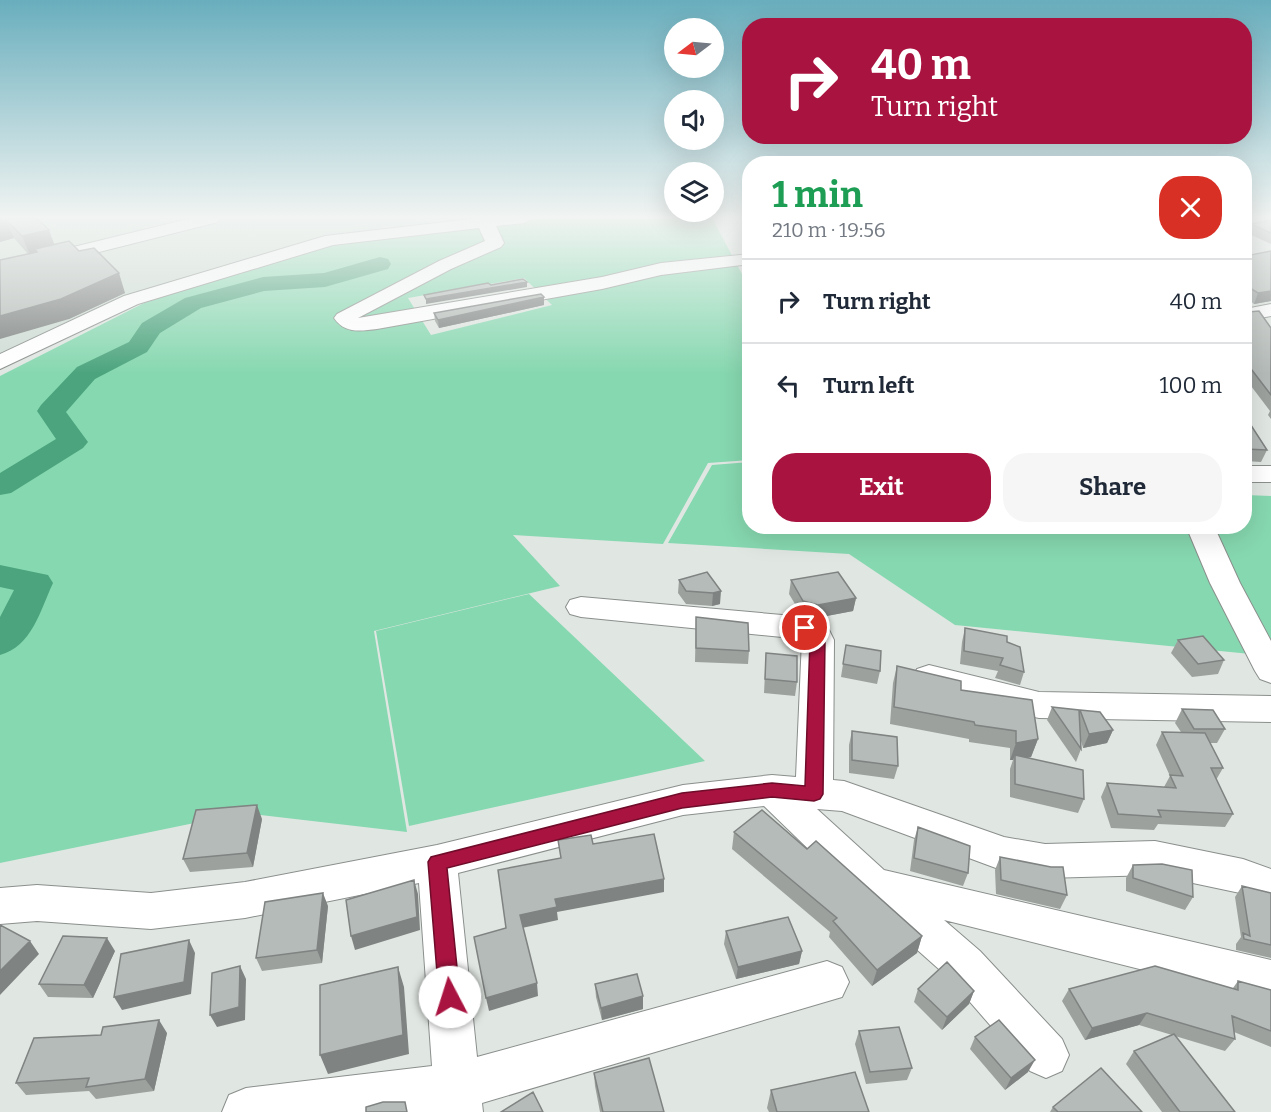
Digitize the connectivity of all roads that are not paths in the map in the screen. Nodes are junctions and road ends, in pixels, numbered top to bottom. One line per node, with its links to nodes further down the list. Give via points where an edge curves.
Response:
1 (231, 270): 6 (street, via 131,300)
2 (436, 270): 3 (street, via 344,318 353,325 377,323)
3 (657, 270)
4 (1271, 310): 5 (street)
5 (1252, 314)
6 (0, 362)
7 (1252, 474): 8 (street)
8 (1271, 474)
9 (1203, 534): 11 (street, via 1224,583)
10 (581, 607): 15 (street, via 815,632 818,640)
11 (1271, 671)
12 (929, 677): 13 (street, via 1039,705)
13 (1271, 709)
14 (772, 790): 15 (street); 16 (street, via 682,800); 17 (street)
15 (814, 794): 18 (street, via 844,796 1004,854 1046,861 1155,858 1244,876)
16 (437, 862): 19 (street, via 245,900 151,911 38,903); 23 (street)
17 (873, 885): 20 (street); 22 (street, via 965,965)
18 (1271, 886)
19 (0, 906)
20 (1271, 981)
21 (827, 982): 23 (street)
22 (1046, 1054)
23 (459, 1099): 24 (street)
24 (246, 1112)

